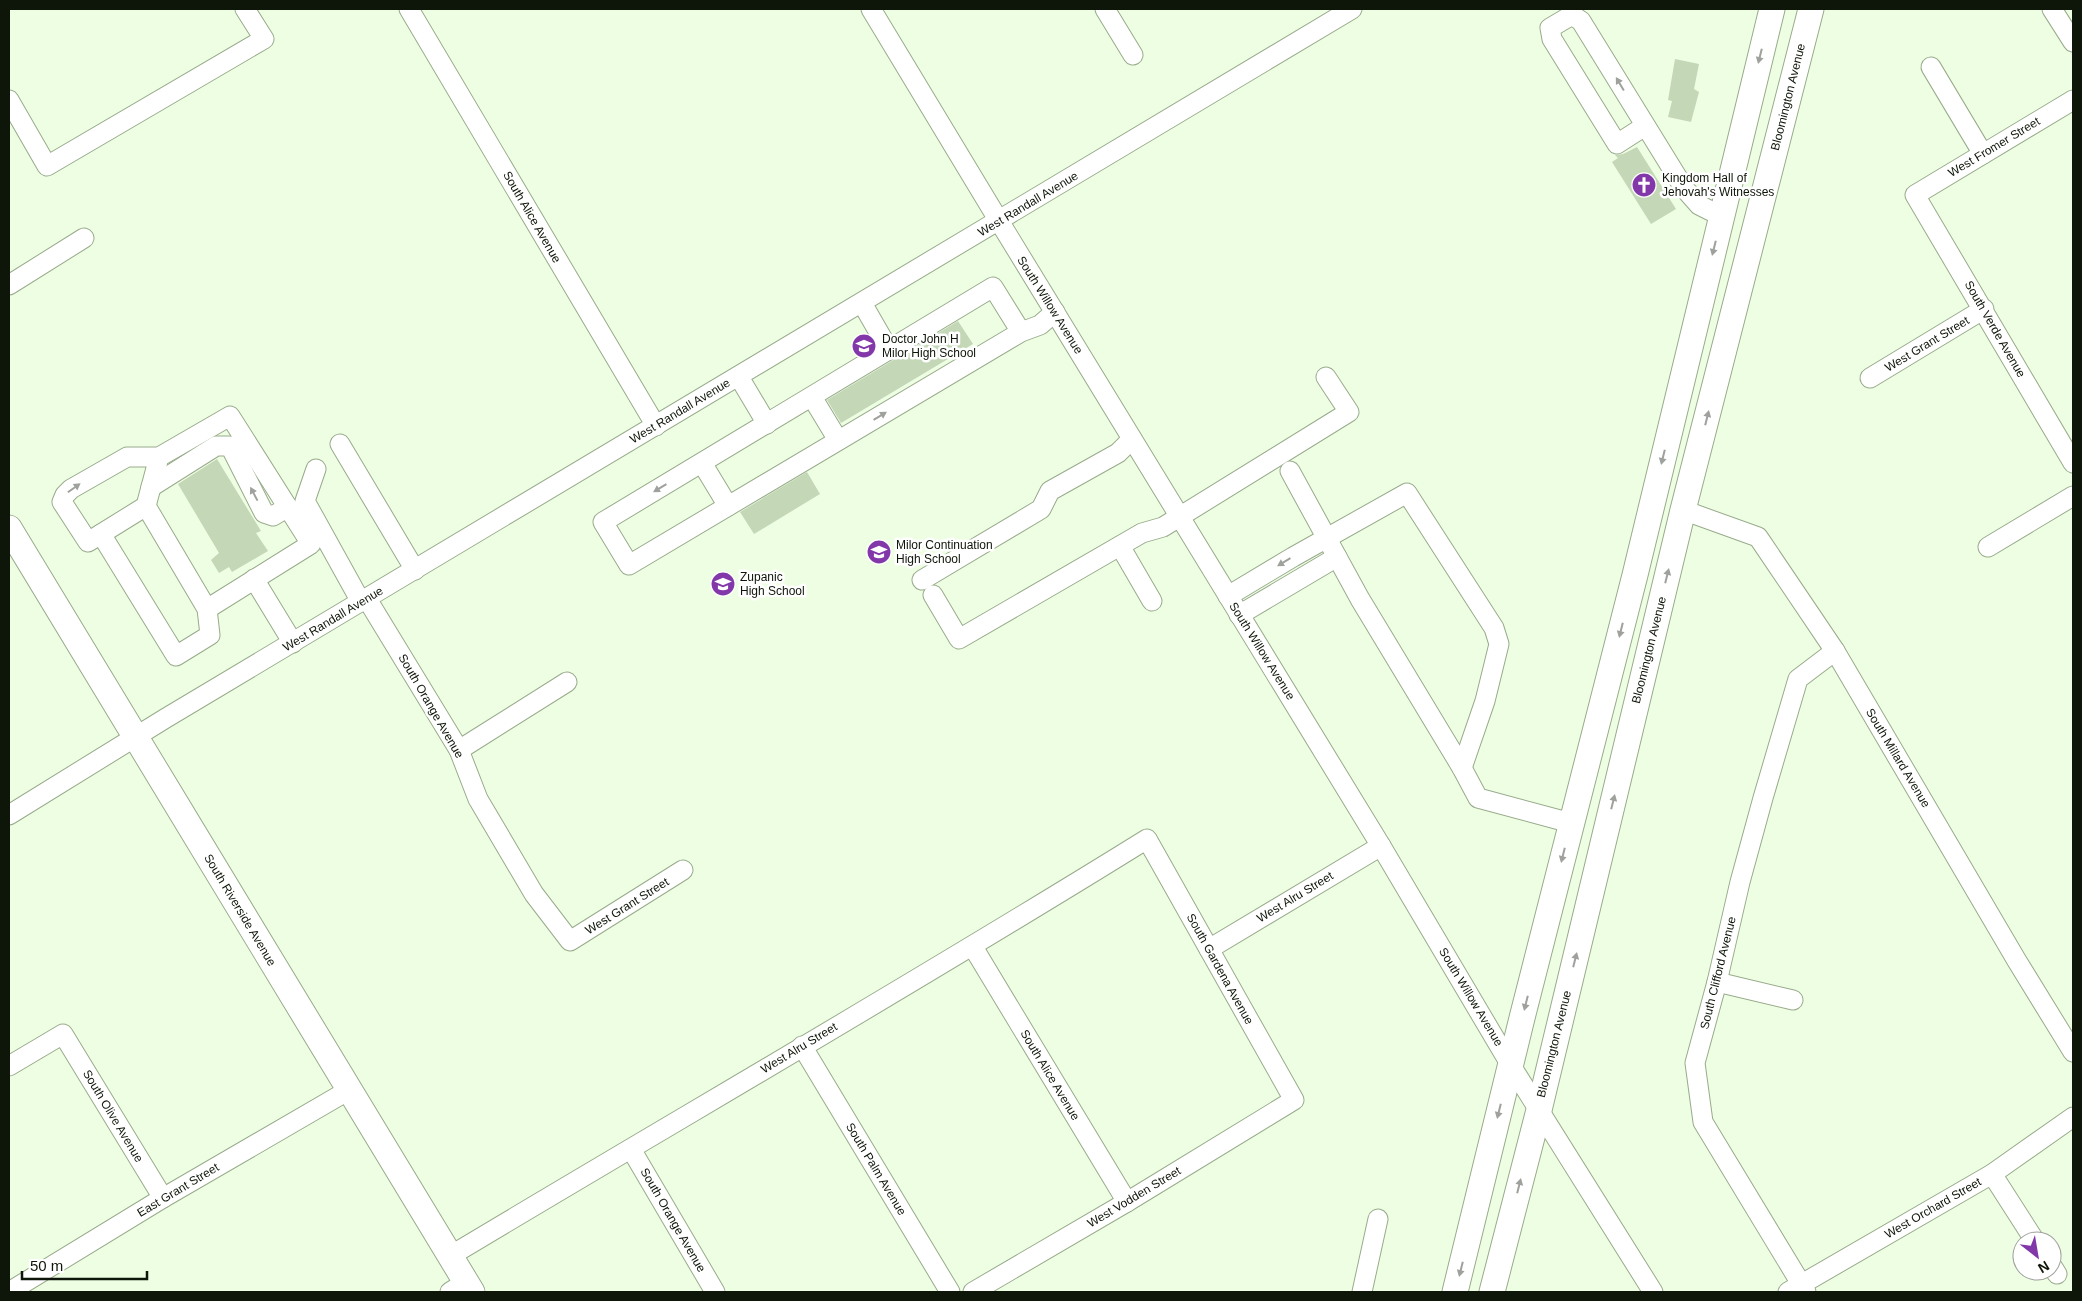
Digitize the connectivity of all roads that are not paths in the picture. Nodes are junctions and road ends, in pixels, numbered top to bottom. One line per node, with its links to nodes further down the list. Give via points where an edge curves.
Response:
1 (245, 9): 12 (street, via 264,39 47,166)
2 (409, 9): 31 (street, South Alice Avenue)
3 (871, 9): 18 (street, South Willow Avenue)
4 (1105, 9): 10 (street)
5 (1352, 9): 18 (street, West Randall Avenue)
6 (1772, 9): 17 (main road, one-way to 17)
7 (1811, 9): 45 (main road, Bloomington Avenue, one-way to 7)
8 (2052, 9): 9 (street)
9 (2073, 42)
10 (1133, 55)
11 (1931, 67): 15 (street)
12 (9, 100)
13 (2073, 100): 15 (street, West Fromer Street)
14 (1645, 126): 14 (street, one-way to 14, via 1581,21 1572,15 1550,28 1552,38 1616,144); 17 (street, via 1684,188 1699,205)
15 (1983, 154): 16 (street, West Fromer Street)
16 (1915, 194): 22 (street, South Verde Avenue)
17 (1721, 216): 69 (main road, one-way to 69)
18 (999, 221): 21 (street, West Randall Avenue); 23 (street, South Willow Avenue)
19 (84, 238): 20 (street)
20 (9, 285)
21 (862, 303): 25 (street); 26 (street, West Randall Avenue)
22 (1984, 309): 28 (street, West Grant Street); 37 (street, South Verde Avenue)
23 (1055, 312): 24 (street, via 1040,325); 33 (street, South Willow Avenue)
24 (1021, 332): 25 (street, via 993,287); 32 (street, one-way to 24)
25 (889, 350): 29 (street)
26 (739, 376): 30 (street); 31 (street, West Randall Avenue)
27 (1326, 377): 46 (street, via 1349,412)
28 (1870, 378)
29 (812, 397): 30 (street); 32 (street)
30 (767, 424): 36 (street)
31 (656, 426): 53 (street, West Randall Avenue)
32 (838, 440): 43 (street)
33 (1132, 440): 46 (street, South Willow Avenue); 55 (street, via 1118,453 1050,491 1041,509)
34 (340, 444): 53 (street)
35 (159, 457): 40 (street); 44 (street, via 230,416); 48 (street, one-way to 35, via 62,502 65,495 127,457)
36 (702, 463): 43 (street); 43 (street, one-way to 43, via 603,522 630,565)
37 (2073, 463)
38 (316, 470): 58 (street, South Orange Avenue, via 305,501)
39 (1290, 471): 49 (street)
40 (151, 487): 42 (street); 44 (street, one-way to 40, via 273,516 264,513 230,446 216,446)
41 (2073, 496): 51 (street)
42 (146, 506): 48 (street); 60 (street)
43 (728, 506)
44 (288, 507): 54 (street, via 311,544)
45 (1683, 510): 63 (street, South Millard Avenue, via 1758,537); 84 (main road, Bloomington Avenue, one-way to 45)
46 (1179, 516): 50 (street, via 1163,527 1142,533); 57 (street, South Willow Avenue)
47 (9, 528): 65 (main road, South Riverside Avenue)
48 (94, 538): 60 (street, via 176,656 210,635)
49 (1326, 538): 52 (street); 57 (street, one-way to 57); 67 (street, via 1407,493 1494,628 1499,644 1485,701)
50 (1120, 546): 56 (street, via 959,639); 59 (street)
51 (1988, 547)
52 (1337, 557): 61 (street); 67 (street)
53 (415, 570): 58 (street, West Randall Avenue)
54 (254, 579): 60 (street); 62 (street)
55 (922, 580)
56 (933, 595)
57 (1228, 596): 61 (street, South Willow Avenue)
58 (364, 601): 62 (street, West Randall Avenue); 66 (street, South Orange Avenue)
59 (1152, 601)
60 (207, 609)
61 (1239, 615): 71 (street, South Willow Avenue)
62 (293, 643): 65 (street, West Randall Avenue)
63 (1836, 650): 76 (street, South Clifford Avenue, via 1798,679 1758,816); 79 (street, South Millard Avenue)
64 (567, 682): 66 (street)
65 (135, 737): 68 (street, West Randall Avenue); 82 (main road, South Riverside Avenue)
66 (459, 750): 73 (street, South Orange Avenue, via 478,799 534,894)
67 (1462, 768): 69 (street, via 1478,798)
68 (9, 815)
69 (1572, 823): 80 (main road, one-way to 80)
70 (1147, 839): 74 (street, West Alru Street); 75 (street, South Gardena Avenue)
71 (1381, 846): 75 (street, West Alru Street); 80 (street, South Willow Avenue)
72 (683, 870): 73 (street, West Grant Street)
73 (570, 941)
74 (972, 947): 78 (street, West Alru Street); 89 (street, South Alice Avenue)
75 (1209, 949): 83 (street, South Gardena Avenue)
76 (1717, 982): 77 (street); 94 (street, South Clifford Avenue, via 1695,1063 1703,1122)
77 (1793, 1000)
78 (802, 1046): 86 (street, West Alru Street); 97 (street, South Palm Avenue)
79 (2073, 1052)
80 (1510, 1064): 84 (street, South Willow Avenue); 100 (main road, one-way to 100)
81 (9, 1066): 88 (street, South Olive Avenue, via 63,1034)
82 (349, 1090): 88 (street, East Grant Street); 92 (main road, South Riverside Avenue)
83 (1294, 1100): 89 (street, West Vodden Street)
84 (1539, 1110): 101 (main road, Bloomington Avenue, one-way to 84); 102 (street, South Willow Avenue)
85 (2073, 1117): 87 (street, West Orchard Street)
86 (631, 1149): 92 (street, West Alru Street); 96 (street, South Orange Avenue)
87 (1992, 1174): 91 (street); 94 (street, West Orchard Street)
88 (163, 1198): 95 (street, East Grant Street)
89 (1127, 1202): 98 (street, West Vodden Street)
90 (1378, 1219): 99 (street)
91 (2029, 1231)
92 (450, 1256): 93 (main road, South Riverside Avenue)
93 (463, 1289)
94 (1799, 1290)
95 (9, 1292)
96 (714, 1292)
97 (950, 1292)
98 (973, 1292)
99 (1362, 1292)
100 (1455, 1292)
101 (1492, 1292)
102 (1653, 1292)

